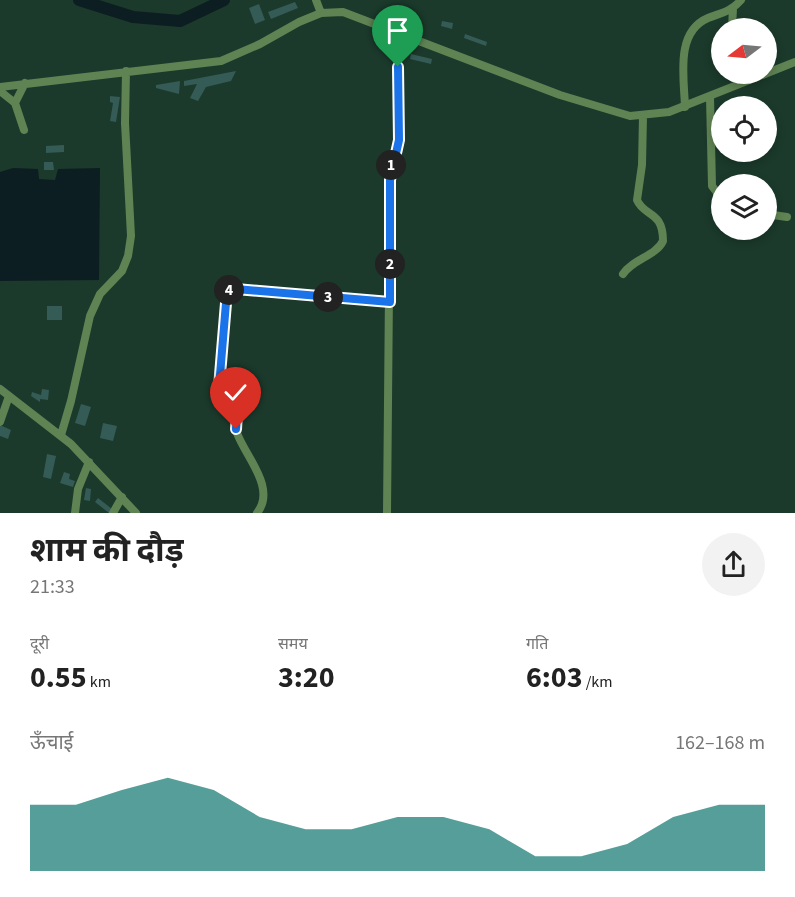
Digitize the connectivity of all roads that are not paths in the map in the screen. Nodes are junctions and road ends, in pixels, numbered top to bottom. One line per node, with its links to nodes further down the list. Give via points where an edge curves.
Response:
1 (316, 0): 4 (street)
2 (741, 0): 3 (street)
3 (734, 8): 5 (street); 15 (street, via 697,24 688,37)
4 (321, 14): 6 (street, via 343,12); 9 (street, via 221,61)
5 (733, 18)
6 (397, 33): 16 (street, via 604,110); 22 (street, via 400,131 390,180)
7 (795, 62): 8 (street)
8 (777, 68)
9 (126, 71): 10 (street); 26 (street, via 129,256 122,271 100,294 90,316)
10 (25, 83): 12 (street); 14 (street)
11 (735, 84): 13 (street)
12 (0, 89): 14 (street)
13 (710, 97): 15 (street); 18 (street)
14 (15, 103): 17 (street)
15 (685, 106): 16 (street)
16 (643, 116): 21 (street, via 637,200 658,220 663,241)
17 (24, 130)
18 (712, 174)
19 (777, 216): 20 (street)
20 (787, 217)
21 (623, 274)
22 (390, 302): 30 (street, via 227,291 219,387 238,399 236,429 262,485 263,501); 34 (street)
23 (0, 389): 24 (street)
24 (9, 396): 25 (street); 26 (street)
25 (0, 422)
26 (61, 435): 27 (street)
27 (89, 462): 28 (street); 31 (street, via 78,489)
28 (122, 497): 29 (street); 32 (street)
29 (132, 511)
30 (258, 512): 33 (street)
31 (75, 513)
32 (113, 513)
33 (269, 513)
34 (387, 513)

